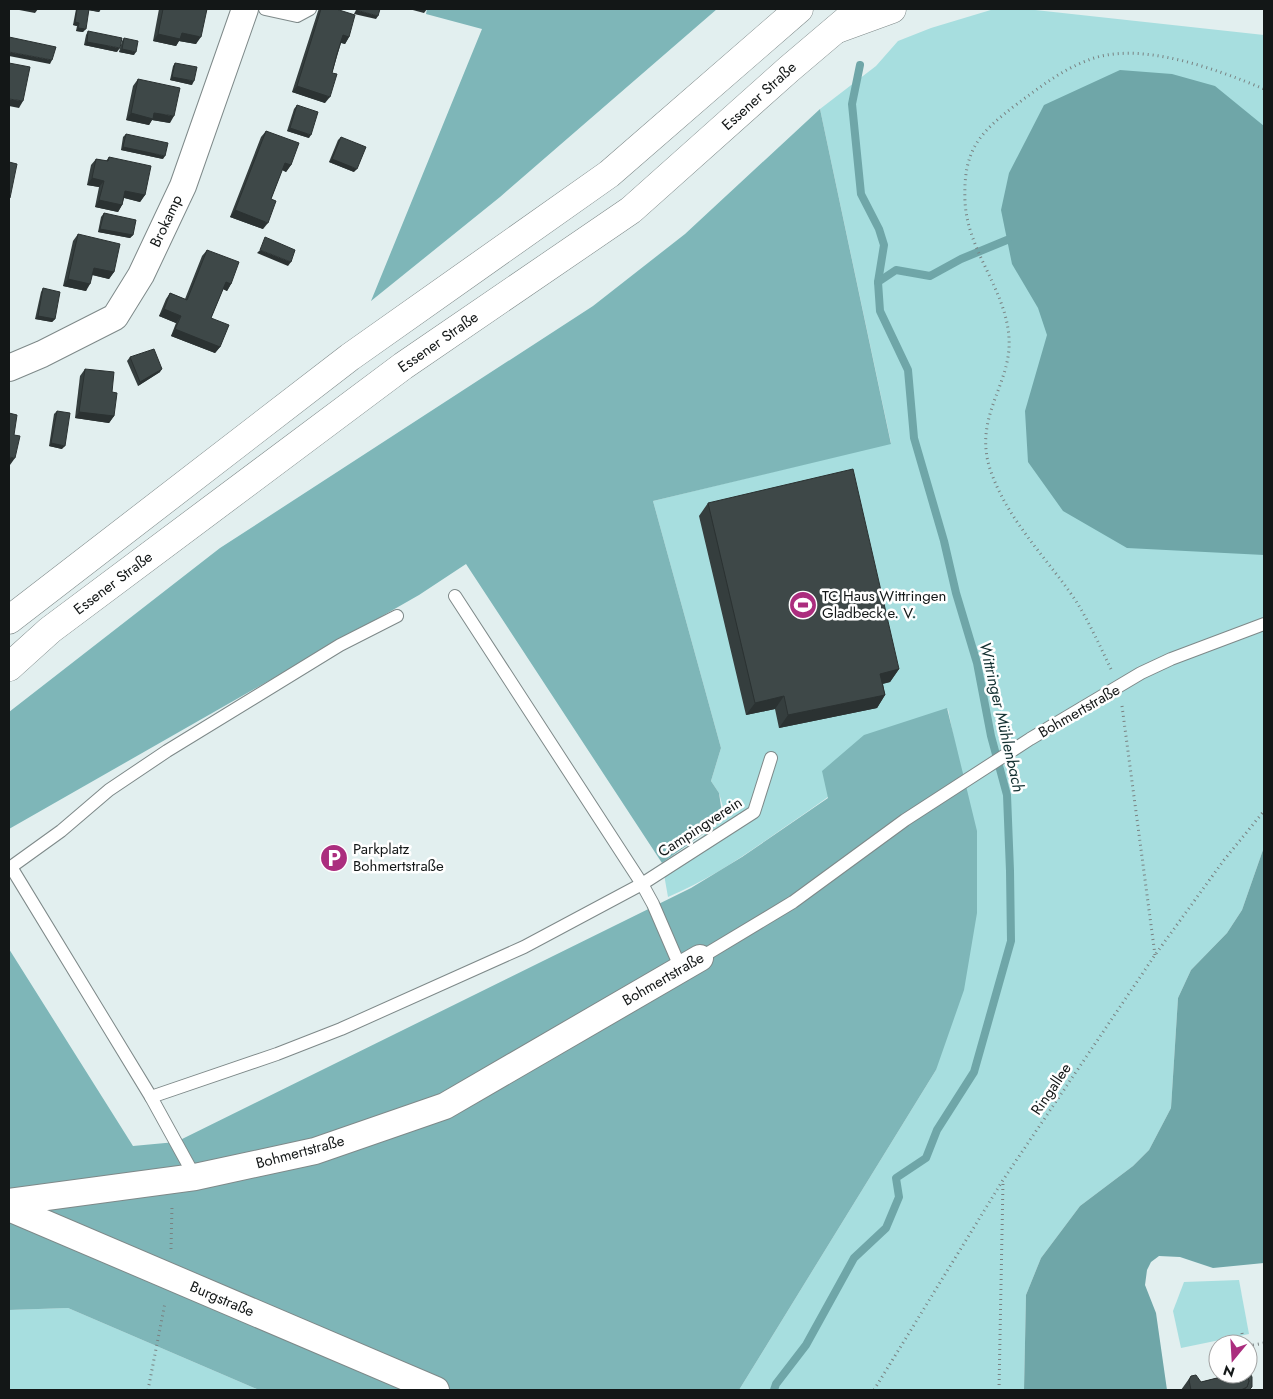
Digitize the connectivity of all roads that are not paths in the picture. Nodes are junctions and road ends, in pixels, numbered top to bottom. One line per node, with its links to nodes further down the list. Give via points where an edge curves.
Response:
1 (246, 9): 9 (street, Brokamp, via 183,186 141,275 115,317)
2 (265, 9): 7 (lane)
3 (310, 9): 7 (lane, via 297,16)
4 (800, 9): 12 (main road, via 609,174 350,357)
5 (861, 9): 8 (main road, Essener Straße)
6 (892, 9): 8 (main road)
7 (285, 11)
8 (837, 28): 14 (main road, Essener Straße, via 631,210 403,366 50,630)
9 (9, 368)
10 (455, 596): 16 (lane)
11 (397, 616): 18 (lane, via 340,644 167,751 109,790 62,831 11,867)
12 (9, 620)
13 (1264, 624): 17 (lane, Bohmertstraße, via 1141,673 1030,739 905,820 793,902)
14 (9, 667)
15 (771, 758): 16 (lane, Campingverein, via 754,812)
16 (642, 884): 17 (lane); 18 (lane, Campingverein, via 524,947 341,1029)
17 (690, 964): 19 (street, Bohmertstraße, via 445,1106 315,1151)
18 (151, 1097): 19 (lane)
19 (184, 1179): 20 (street, Bohmertstraße)
20 (9, 1202)
21 (9, 1208): 22 (street, Burgstraße)
22 (436, 1390)

